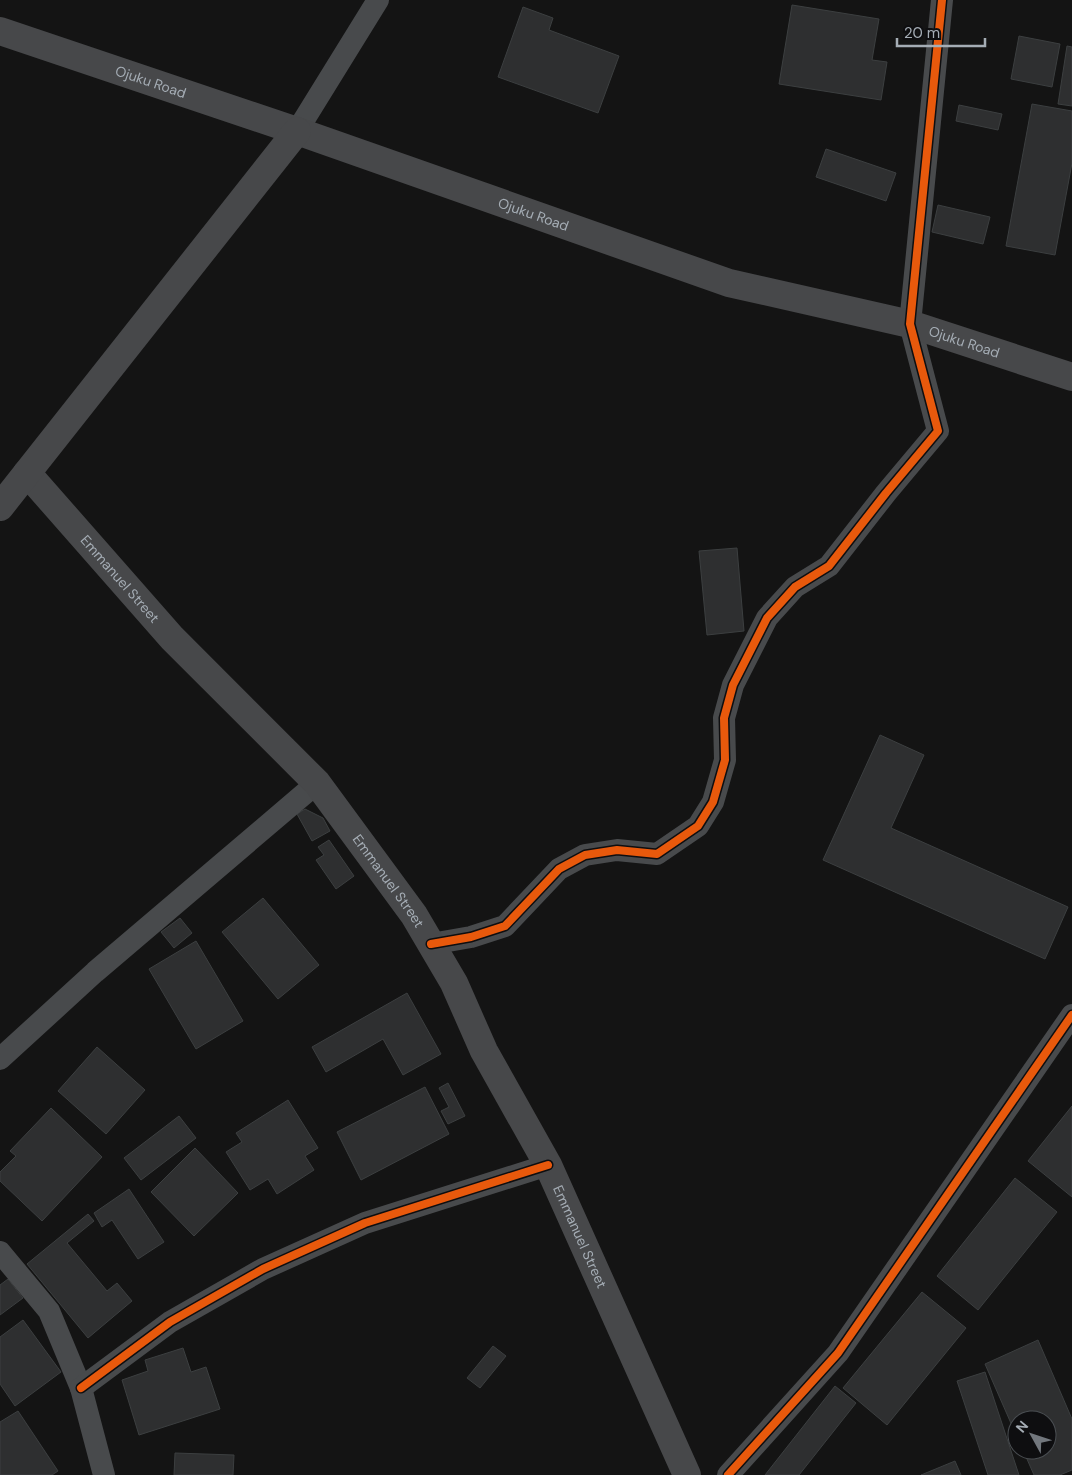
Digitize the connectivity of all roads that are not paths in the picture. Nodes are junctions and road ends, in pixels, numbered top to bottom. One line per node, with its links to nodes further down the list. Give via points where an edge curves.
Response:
1 (378, 0): 4 (street)
2 (942, 0): 5 (street)
3 (0, 31): 4 (main road, Ojuku Road)
4 (296, 131): 5 (main road, Ojuku Road, via 729,283); 7 (main road)
5 (910, 324): 6 (main road, Ojuku Road); 10 (street, via 938,431 829,566 795,587 767,618 733,685 724,718 725,760 713,802 698,826 657,854 617,850 585,854 559,869 505,926 471,937)
6 (1072, 377)
7 (27, 473): 8 (main road); 9 (main road, Emmanuel Street, via 172,638)
8 (0, 507)
9 (317, 783): 10 (main road, Emmanuel Street, via 414,915); 12 (street, via 95,972)
10 (431, 944): 13 (main road, Emmanuel Street, via 454,983 484,1051)
11 (1072, 1015): 18 (street, via 838,1353)
12 (0, 1060)
13 (548, 1165): 15 (street, via 365,1223 263,1269 170,1322); 17 (main road, Emmanuel Street)
14 (0, 1252): 15 (street, via 50,1311)
15 (81, 1388): 16 (street)
16 (104, 1475)
17 (687, 1475)
18 (728, 1475)

